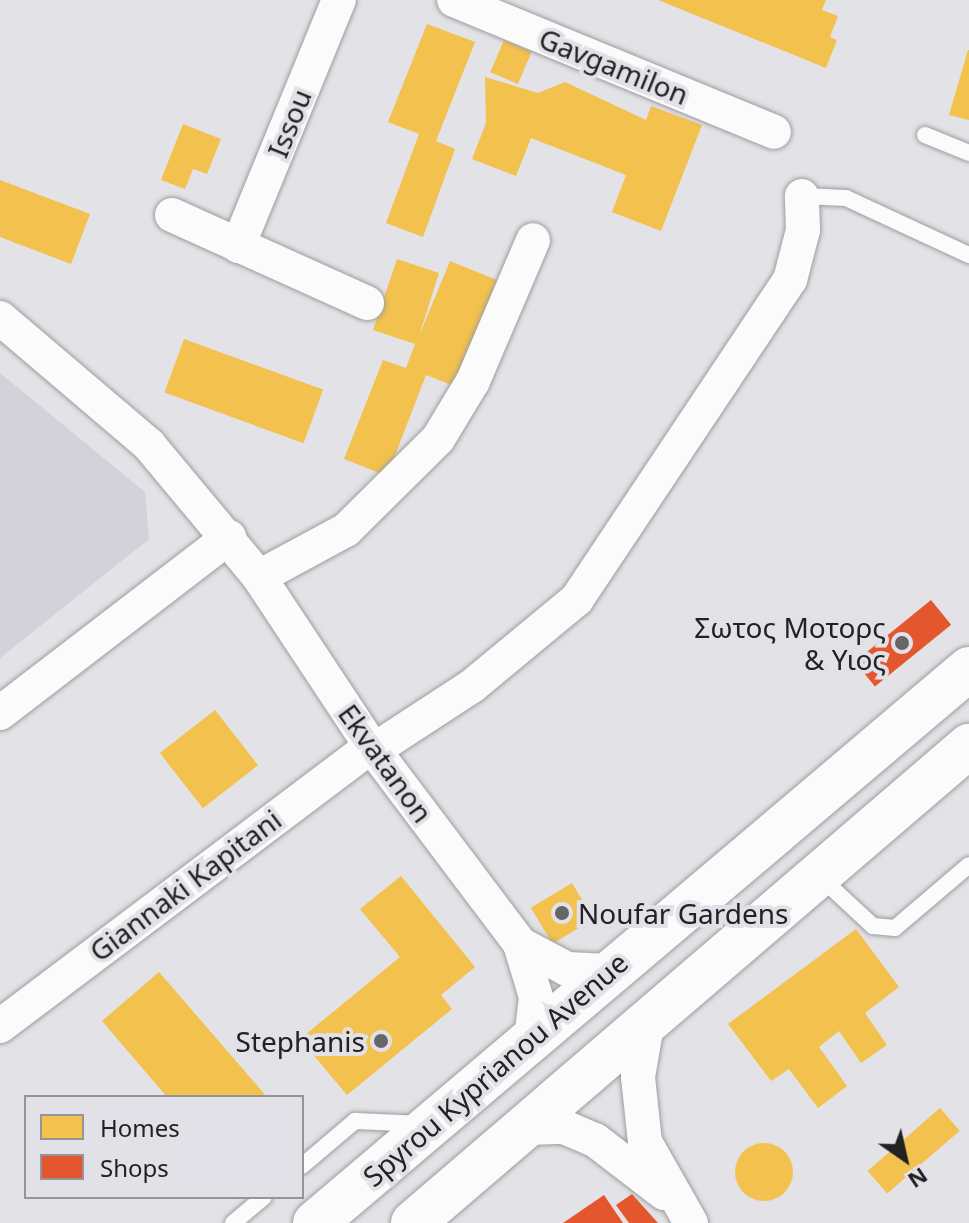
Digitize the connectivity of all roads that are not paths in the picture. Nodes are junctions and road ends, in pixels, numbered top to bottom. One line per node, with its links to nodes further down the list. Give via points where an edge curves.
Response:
1 (339, 0): 9 (street, Issou)
2 (454, 0): 3 (street, Gavgamilon)
3 (774, 132)
4 (925, 135): 5 (lane)
5 (969, 153)
6 (802, 196): 10 (lane, via 846,198); 18 (street, Giannaki Kapitani, via 803,230 790,280 577,599 472,686)
7 (172, 215): 9 (street)
8 (533, 240): 14 (street, via 473,381 438,439 346,530)
9 (238, 246): 11 (street)
10 (969, 255)
11 (367, 303)
12 (0, 318): 13 (street, Ekvatanon, via 149,445)
13 (229, 537): 14 (street, Ekvatanon); 16 (street)
14 (259, 577): 18 (street, Ekvatanon)
15 (969, 669): 22 (main road, Spyrou Kyprianou Avenue)
16 (0, 713)
17 (969, 746): 20 (main road)
18 (373, 748): 21 (street, Ekvatanon); 24 (street, Giannaki Kapitani)
19 (969, 865): 20 (lane, via 895,928 873,926)
20 (818, 875): 23 (main road)
21 (520, 944): 22 (street, Ekvatanon, via 567,969); 25 (street, Ekvatanon, via 536,997)
22 (609, 971): 25 (main road, Spyrou Kyprianou Avenue)
23 (647, 1025): 27 (main road); 30 (street, via 638,1106)
24 (0, 1026)
25 (531, 1039): 26 (main road, Spyrou Kyprianou Avenue)
26 (432, 1125): 28 (lane, via 355,1121); 32 (main road, Spyrou Kyprianou Avenue)
27 (528, 1128): 30 (street, via 564,1127 595,1140); 33 (main road)
28 (304, 1164)
29 (262, 1199): 31 (lane)
30 (682, 1212)
31 (233, 1223)
32 (315, 1223)
33 (413, 1223)

